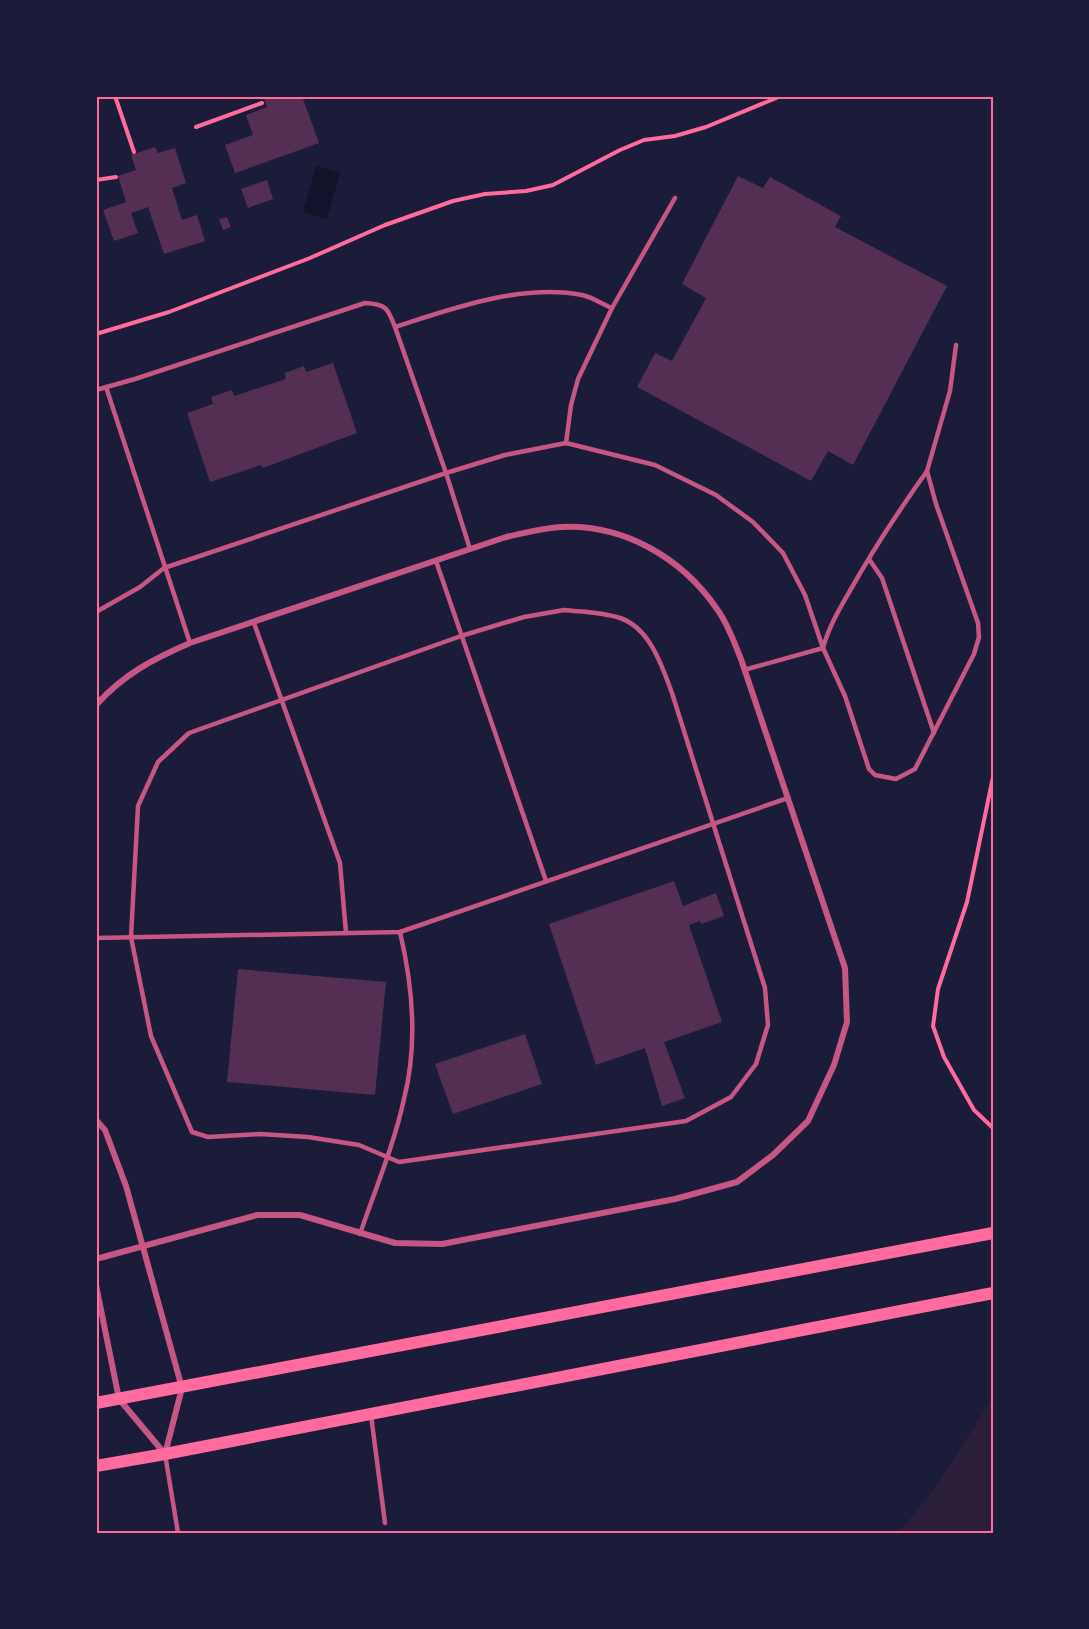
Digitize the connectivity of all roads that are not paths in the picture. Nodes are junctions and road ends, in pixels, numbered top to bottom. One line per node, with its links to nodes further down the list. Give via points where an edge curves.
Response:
1 (675, 198): 2 (lane)
2 (612, 308): 3 (lane, via 583,295 542,292 452,308); 7 (lane, via 578,379)
3 (395, 327): 5 (lane, via 388,310 380,304 365,303); 9 (lane)
4 (956, 345): 8 (lane, via 950,392)
5 (106, 387): 6 (lane); 13 (lane)
6 (96, 390)
7 (566, 443): 9 (lane, via 505,455); 18 (lane, via 655,465 716,495 753,522 783,553 805,595)
8 (927, 471): 11 (lane); 22 (lane, via 978,623 974,654)
9 (446, 473): 10 (lane); 13 (lane)
10 (470, 549): 12 (street); 19 (street, via 540,529 564,527 588,528 634,539 655,549 703,590 728,629)
11 (869, 559): 18 (lane, via 828,631); 22 (lane, via 882,578)
12 (436, 561): 15 (street); 16 (lane)
13 (164, 568): 14 (lane); 17 (lane)
14 (96, 612)
15 (254, 623): 17 (street); 20 (lane)
16 (461, 636): 20 (lane); 24 (lane, via 524,617 564,610 621,618 638,629 657,655 672,693); 25 (lane)
17 (190, 643): 21 (street, via 148,662)
18 (823, 648): 19 (lane); 22 (lane, via 845,696 869,769 875,775 896,778 915,769)
19 (744, 670): 23 (street)
20 (281, 701): 27 (lane, via 340,863); 28 (lane, via 189,733 158,762 138,806)
21 (96, 705)
22 (934, 734)
23 (788, 798): 24 (lane); 33 (street, via 845,968 847,1022 834,1065 808,1121 737,1182 675,1199 442,1244 395,1243)
24 (713, 824): 25 (lane); 31 (lane, via 765,988 768,1025 756,1064 731,1097 686,1121 399,1162)
25 (546, 881): 26 (lane)
26 (400, 932): 27 (lane); 31 (lane, via 412,997 412,1033 405,1099)
27 (346, 933): 28 (lane)
28 (131, 937): 29 (lane); 31 (lane, via 151,1036 192,1132 208,1137 308,1137 359,1145)
29 (96, 938)
30 (96, 1120): 34 (street, via 105,1130 126,1186)
31 (387, 1157): 33 (lane)
32 (993, 1233): 38 (main road)
33 (360, 1234): 34 (street, via 300,1215 257,1215)
34 (143, 1247): 35 (street); 38 (street)
35 (96, 1259)
36 (96, 1285): 39 (street)
37 (993, 1293): 41 (main road)
38 (182, 1388): 39 (main road); 42 (street)
39 (119, 1399): 40 (main road); 42 (street)
40 (96, 1403)
41 (371, 1414): 42 (main road); 44 (lane)
42 (165, 1454): 43 (main road); 45 (lane)
43 (96, 1466)
44 (385, 1523)
45 (178, 1533)

